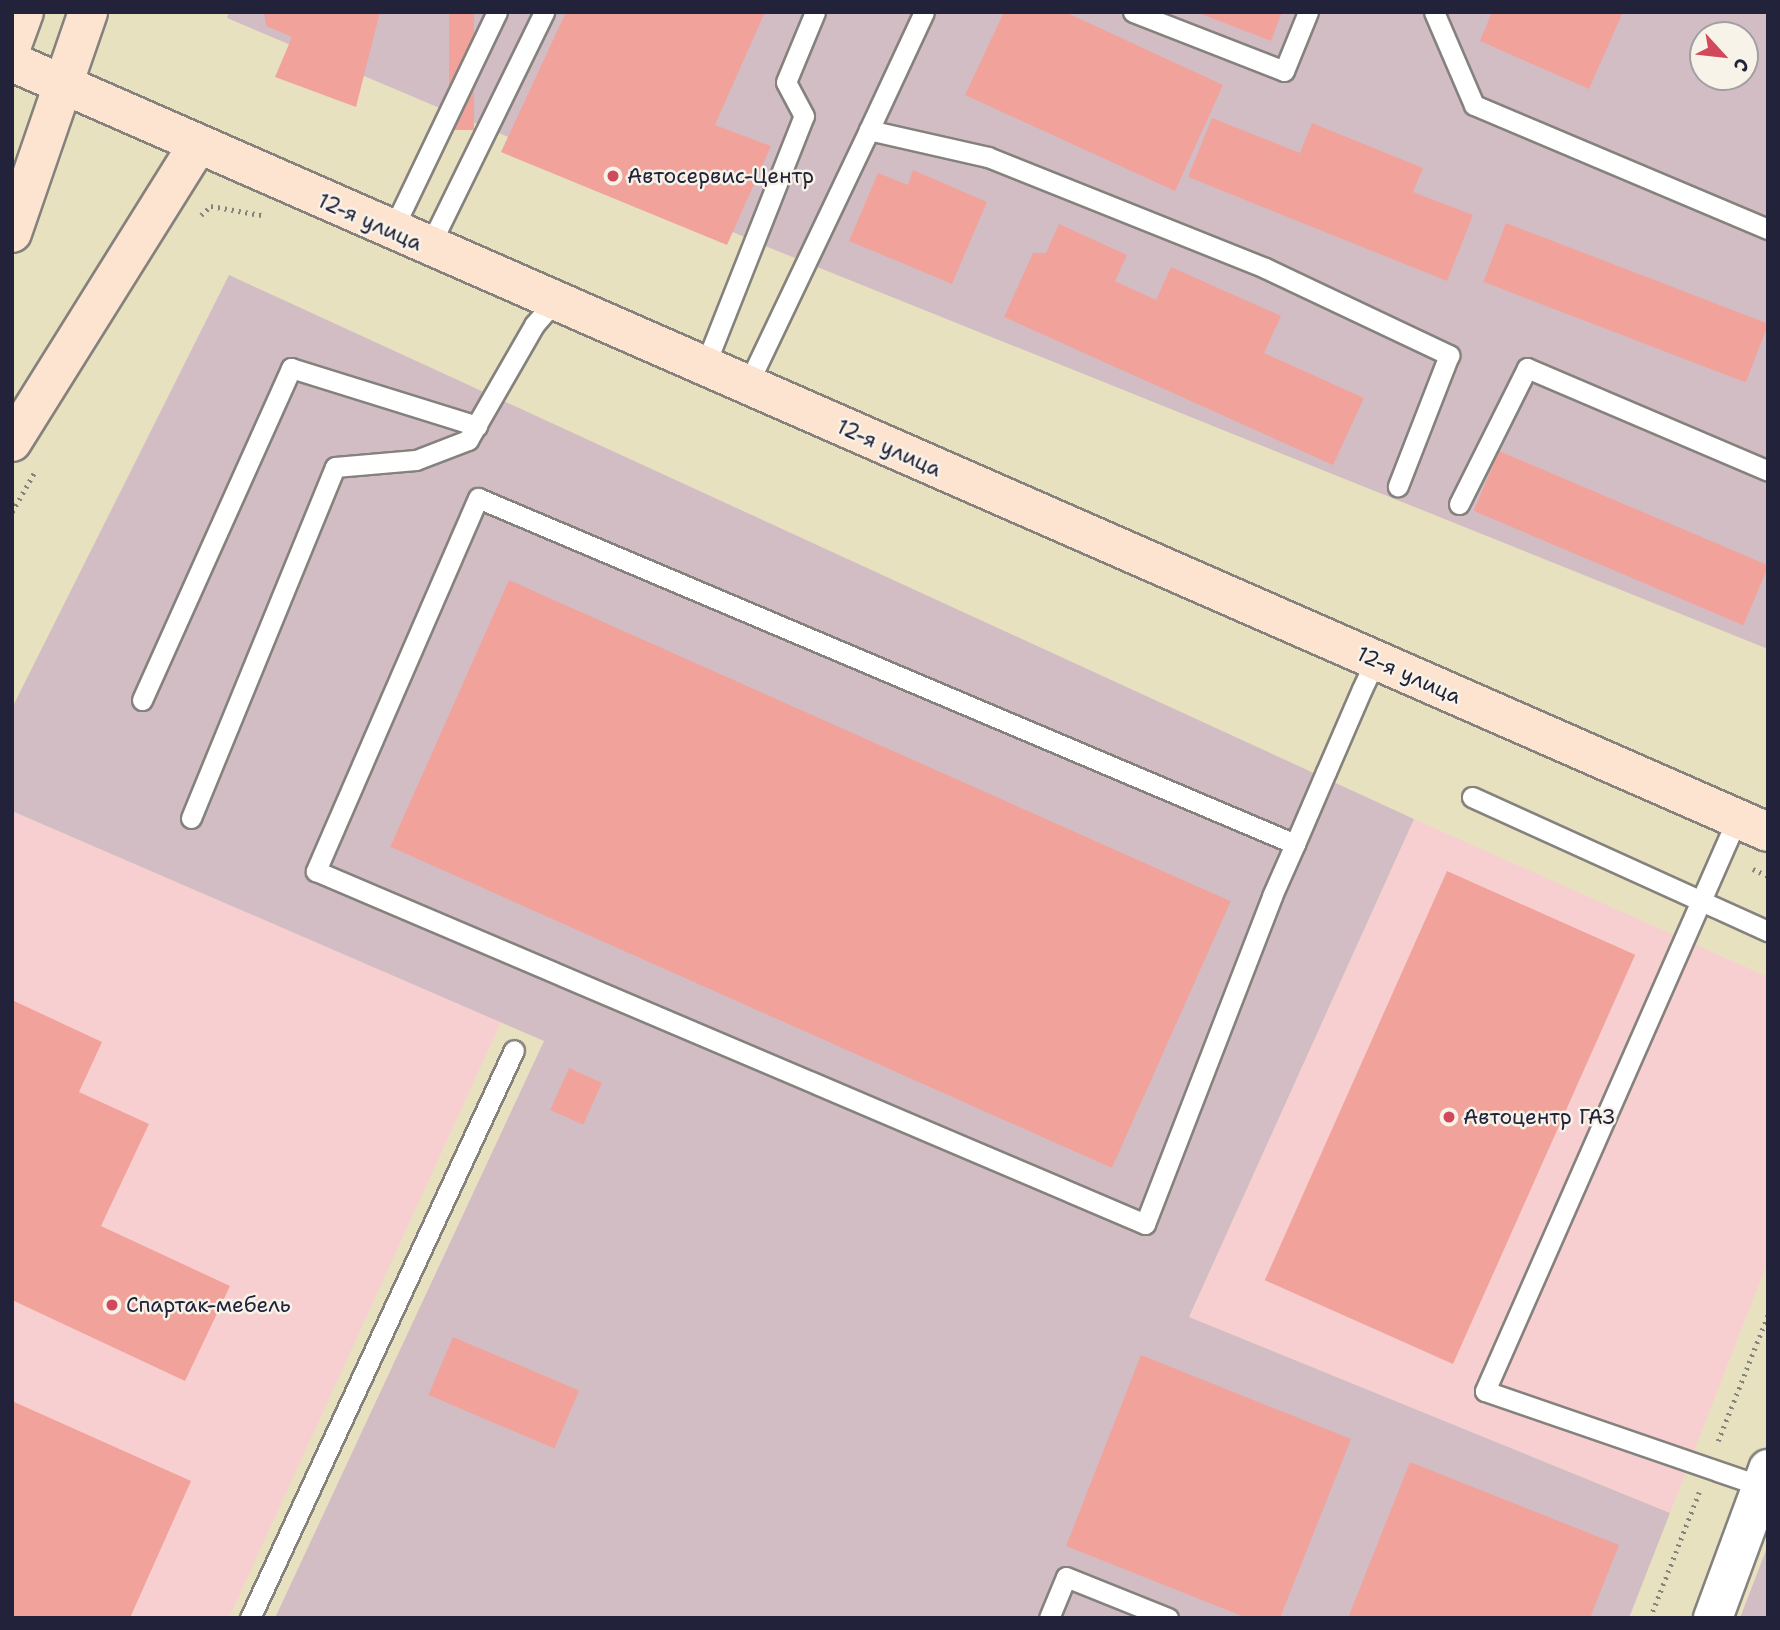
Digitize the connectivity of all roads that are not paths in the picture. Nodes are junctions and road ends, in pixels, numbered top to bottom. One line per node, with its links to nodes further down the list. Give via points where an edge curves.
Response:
1 (24, 12): 10 (main road)
2 (88, 12): 12 (main road)
3 (497, 12): 16 (lane)
4 (544, 12): 18 (lane)
5 (815, 12): 20 (lane, via 786,82 804,116)
6 (925, 12): 13 (lane)
7 (1133, 12): 8 (lane, via 1284,71)
8 (1308, 12)
9 (1434, 12): 15 (lane, via 1474,105)
10 (12, 45)
11 (12, 62): 12 (main road, 12-я улица)
12 (63, 84): 14 (main road, 12-я улица); 17 (main road)
13 (869, 130): 21 (lane); 25 (lane, via 988,157 1265,268 1449,355)
14 (198, 144): 16 (main road, 12-я улица); 23 (main road)
15 (1768, 229)
16 (392, 231): 18 (main road, 12-я улица)
17 (12, 233)
18 (429, 247): 19 (main road, 12-я улица)
19 (554, 302): 20 (main road, 12-я улица); 22 (lane, via 534,325)
20 (704, 368): 21 (main road, 12-я улица)
21 (747, 386): 27 (main road, 12-я улица)
22 (477, 426): 28 (lane, via 291,368); 30 (lane, via 468,440 416,460 335,467)
23 (12, 442)
24 (1768, 471): 26 (lane, via 1527,368)
25 (1398, 486)
26 (1459, 504)
27 (1375, 661): 31 (main road, 12-я улица); 32 (lane)
28 (142, 700)
29 (1472, 797): 33 (lane)
30 (191, 818)
31 (1752, 826): 33 (lane)
32 (1295, 844): 32 (lane, via 1145,1224 316,871 478,498)
33 (1700, 901): 34 (lane); 36 (lane, via 1485,1391)
34 (1768, 931)
35 (514, 1050): 37 (lane)
36 (1765, 1477): 40 (street)
37 (250, 1618)
38 (1049, 1618): 39 (lane, via 1066,1577)
39 (1168, 1618)
40 (1713, 1618)

